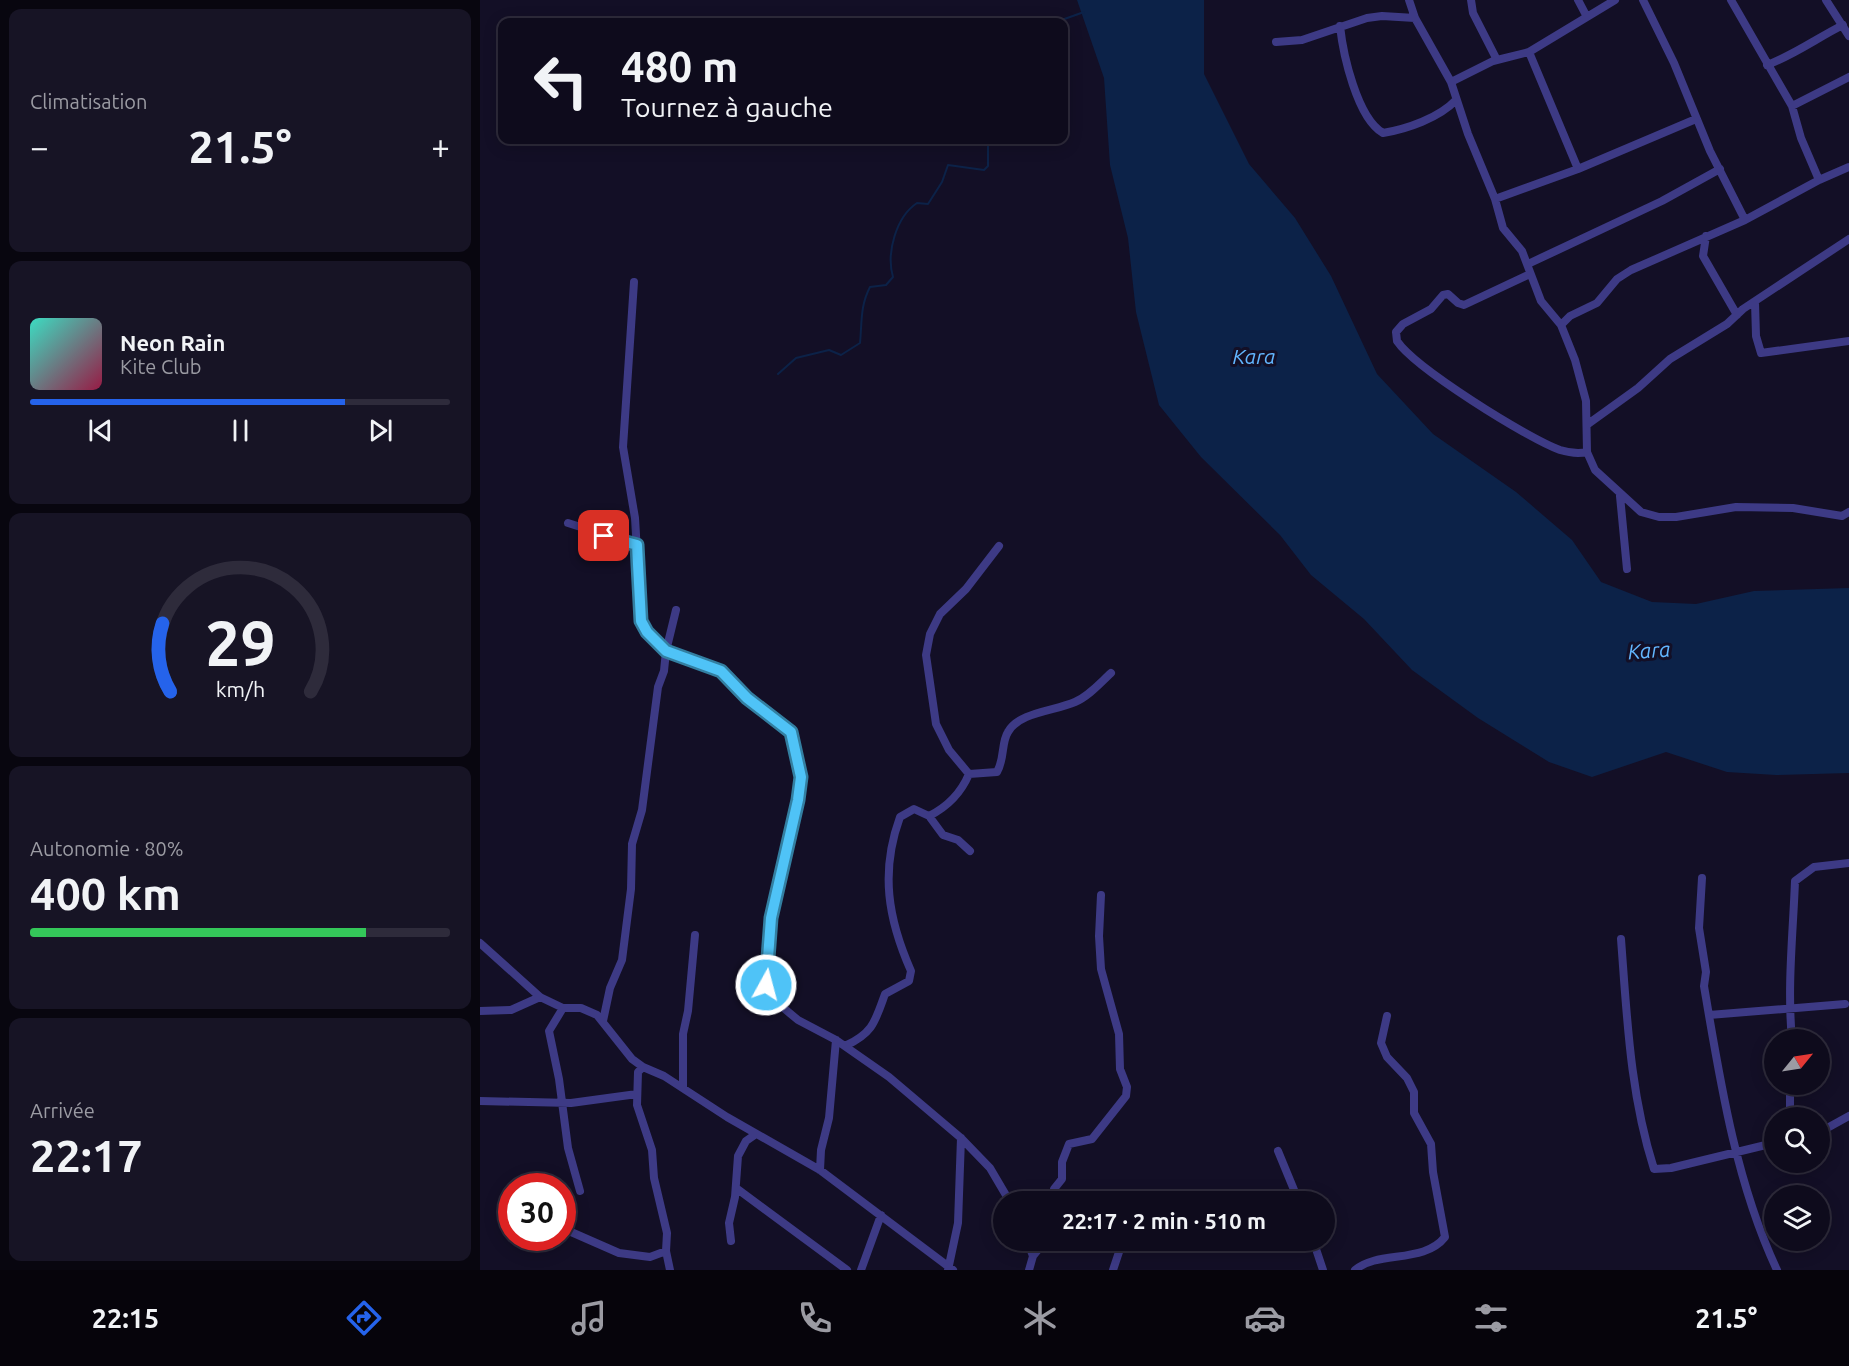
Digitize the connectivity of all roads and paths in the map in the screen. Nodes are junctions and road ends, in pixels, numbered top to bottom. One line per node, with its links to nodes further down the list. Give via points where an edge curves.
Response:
1 (1408, 0): 9 (street)
2 (1471, 0): 15 (street, via 1473,13)
3 (1578, 0): 8 (street)
4 (1615, 0): 8 (street)
5 (1643, 0): 21 (street)
6 (1731, 0): 16 (street)
7 (1826, 0): 10 (street)
8 (1587, 16): 14 (street)
9 (1415, 18): 11 (street, via 1382,16); 18 (street)
10 (1843, 25): 12 (street); 16 (street)
11 (1340, 26): 13 (street, via 1302,40); 19 (street, via 1343,54 1364,107 1383,134 1443,112)
12 (1849, 36)
13 (1276, 42)
14 (1529, 52): 15 (street); 23 (street)
15 (1497, 60): 18 (street)
16 (1767, 66): 20 (street)
17 (1849, 77): 20 (street)
18 (1451, 82): 19 (street)
19 (1456, 100): 26 (street)
20 (1792, 106): 25 (street)
21 (1696, 119): 23 (street); 24 (street)
22 (1849, 167): 25 (street)
23 (1578, 169): 26 (street)
24 (1720, 169): 27 (street); 30 (street)
25 (1819, 180): 27 (street)
26 (1495, 199): 30 (street, via 1503,228)
27 (1745, 220): 28 (street)
28 (1706, 236): 34 (street, via 1703,256); 35 (street, via 1631,270 1617,279 1597,303)
29 (1849, 239): 33 (street)
30 (1528, 264): 31 (street)
31 (1530, 274): 35 (street, via 1541,301); 38 (street, via 1464,305 1448,294 1443,295 1420,317 1403,324 1396,332 1396,341 1425,368 1540,441 1562,451)
32 (634, 282): 42 (street, via 623,447)
33 (1755, 302): 34 (street); 36 (street, via 1761,353)
34 (1737, 315): 37 (street, via 1670,359)
35 (1561, 325): 37 (street, via 1581,383)
36 (1849, 341)
37 (1588, 424): 38 (street)
38 (1587, 452): 39 (street, via 1595,470)
39 (1620, 496): 40 (street, via 1641,512 1659,517 1736,507 1793,507 1842,516); 44 (street)
40 (1849, 512)
41 (568, 523): 42 (street)
42 (637, 545): 46 (street, via 641,621)
43 (999, 546): 48 (street, via 966,589 940,614 930,634 926,655 932,714 945,744)
44 (1628, 569)
45 (676, 610): 46 (street)
46 (666, 651): 64 (street, via 642,810 632,844 622,960 610,988); 66 (street, via 721,671 747,698 791,732 801,777 771,918 766,985 774,999 798,1020)
47 (1111, 673): 48 (street, via 1073,703 1022,718 1008,732 997,772)
48 (969, 774): 49 (street, via 954,798)
49 (929, 816): 50 (street, via 943,835 958,840); 67 (street, via 914,809 900,817 889,867 890,912 911,971 909,981 885,994 868,1032)
50 (970, 851)
51 (1849, 863): 59 (street, via 1814,867 1795,881)
52 (1702, 878): 62 (street, via 1699,928)
53 (1101, 895): 84 (street, via 1101,969 1119,1034 1126,1096 1092,1139 1069,1143 1062,1161 1062,1179)
54 (695, 935): 69 (street, via 683,1034)
55 (1621, 939): 79 (street, via 1630,1055 1640,1121 1654,1169)
56 (480, 943): 57 (street)
57 (540, 997): 60 (street); 61 (street, via 511,1010)
58 (1845, 1004): 59 (street)
59 (1789, 1007): 62 (street); 65 (street)
60 (563, 1008): 64 (street, via 581,1008); 72 (street, via 549,1031)
61 (480, 1011)
62 (1709, 1015): 79 (street)
63 (1387, 1016): 102 (street, via 1381,1043 1414,1092 1414,1113 1431,1144 1445,1237 1430,1251 1364,1263)
64 (603, 1021): 68 (street, via 632,1059)
65 (1791, 1029)
66 (836, 1040): 67 (street); 80 (street, via 830,1118)
67 (845, 1046): 76 (street, via 889,1077)
68 (643, 1067): 69 (street); 70 (street, via 638,1072)
69 (683, 1087): 75 (street)
70 (636, 1094): 72 (street); 89 (street, via 665,1218)
71 (480, 1101): 72 (street)
72 (563, 1103): 82 (street, via 568,1148)
73 (1849, 1116): 74 (street)
74 (1830, 1126)
75 (756, 1134): 80 (street); 81 (street, via 746,1141 738,1156)
76 (961, 1138): 83 (street, via 990,1168); 95 (street, via 958,1222)
77 (1764, 1145): 79 (street)
78 (1278, 1151): 85 (street)
79 (1736, 1152): 103 (street)
80 (820, 1170): 86 (street)
81 (736, 1188): 88 (street, via 729,1223); 97 (street)
82 (580, 1191)
83 (1004, 1191)
84 (1054, 1191)
85 (1294, 1191)
86 (881, 1215): 95 (street); 98 (street)
87 (576, 1234): 89 (street, via 619,1253 650,1257)
88 (731, 1241)
89 (666, 1251): 96 (street)
90 (1031, 1251): 94 (street)
91 (1037, 1251): 94 (street)
92 (1119, 1251): 100 (street)
93 (1317, 1251): 101 (street)
94 (1033, 1256): 99 (street)
95 (950, 1269)
96 (670, 1270)
97 (847, 1270)
98 (861, 1270)
99 (1029, 1270)
100 (1113, 1270)
101 (1323, 1270)
102 (1355, 1270)
103 (1777, 1270)

